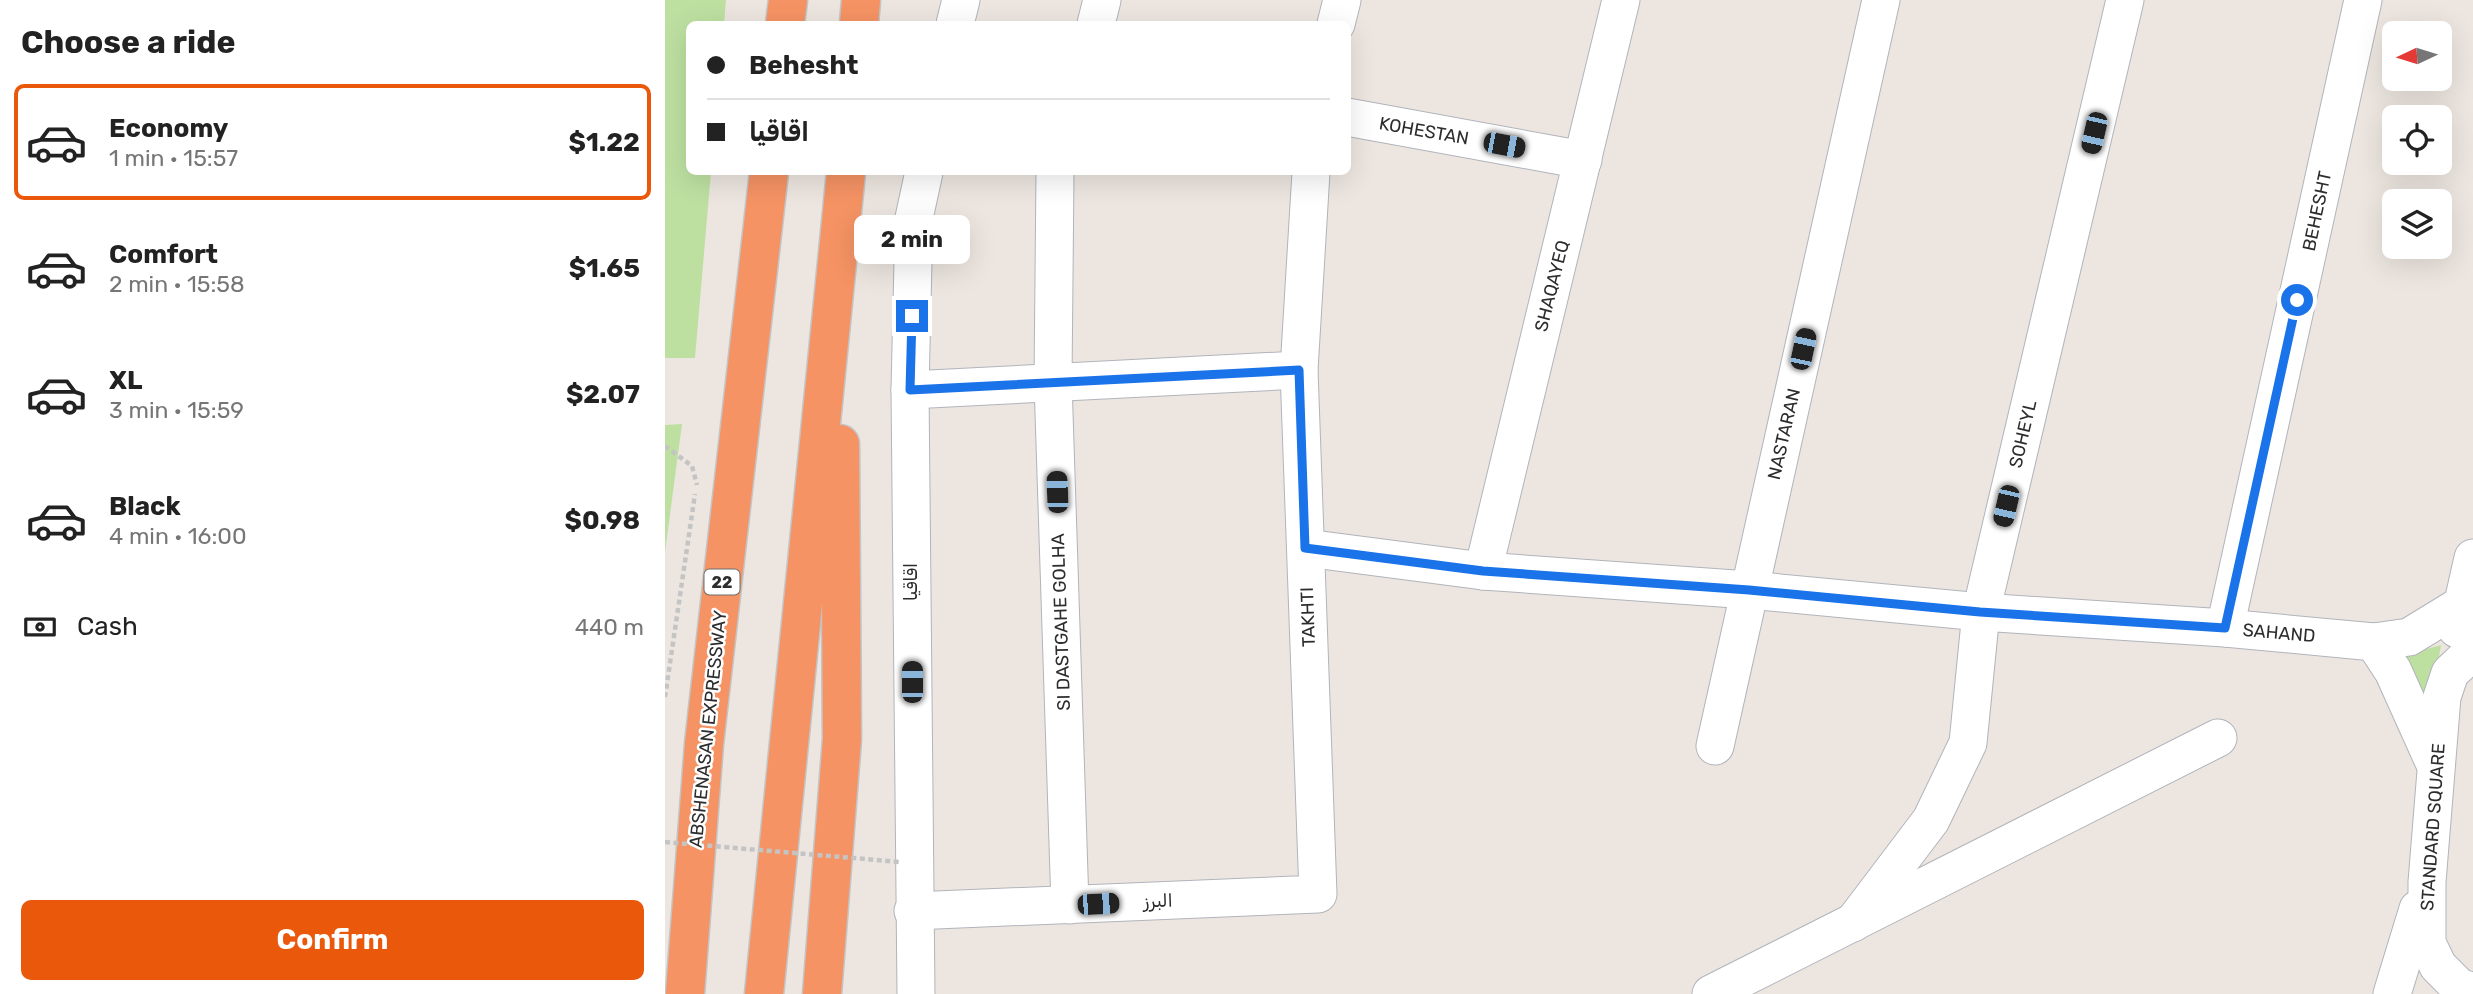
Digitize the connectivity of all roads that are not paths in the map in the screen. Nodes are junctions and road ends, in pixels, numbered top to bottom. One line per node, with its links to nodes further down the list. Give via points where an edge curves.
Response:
1 (788, 0): 10 (highway)
2 (861, 0): 11 (highway)
3 (961, 0): 12 (street)
4 (1102, 0): 13 (street)
5 (1342, 0): 14 (street)
6 (1621, 0): 16 (street, SHAQAYEQ)
7 (1881, 0): 29 (street, NASTARAN)
8 (2125, 0): 31 (street, SOHEYL)
9 (2363, 0): 32 (street, BEHESHT)
10 (785, 21)
11 (859, 21)
12 (956, 21)
13 (1097, 21)
14 (1337, 21)
15 (1351, 118): 16 (street, KOHESTAN)
16 (1583, 160): 28 (street, SHAQAYEQ)
17 (769, 175): 37 (highway, ABSHENASAN EXPRESSWAY / 22)
18 (846, 175): 22 (highway)
19 (923, 175): 25 (street, اقاقیا, via 913,218)
20 (1055, 175): 24 (street, SI DASTGAHE GOLHA)
21 (1311, 175): 23 (street, TAKHTI)
22 (839, 260): 48 (highway); 49 (highway, via 842,738)
23 (1299, 370): 24 (street); 26 (street, TAKHTI)
24 (1053, 382): 25 (street); 42 (street, SI DASTGAHE GOLHA)
25 (910, 390): 43 (street, اقاقیا)
26 (1305, 548): 28 (street, SAHAND); 41 (street, TAKHTI)
27 (2473, 558): 30 (street)
28 (1483, 571): 29 (street, SAHAND)
29 (1749, 590): 31 (street, SAHAND); 38 (street, NASTARAN)
30 (2463, 604): 33 (street, SAHAND, via 2409,637); 35 (street)
31 (1980, 612): 32 (street, SAHAND); 44 (street, SOHEYL, via 1968,743 1931,820)
32 (2225, 628): 33 (street, SAHAND)
33 (2374, 642): 39 (street, via 2393,670)
34 (2473, 651): 35 (street, STANDARD SQUARE, via 2451,673)
35 (2442, 697): 39 (street, STANDARD SQUARE)
36 (2218, 738): 44 (street)
37 (704, 744): 45 (highway); 47 (highway, ABSHENASAN EXPRESSWAY / 22)
38 (1715, 746)
39 (2435, 765): 40 (street, STANDARD SQUARE)
40 (2427, 881): 46 (street, STANDARD SQUARE, via 2427,943 2438,966 2459,987); 52 (street)
41 (1318, 894): 42 (street, البرز)
42 (1070, 905): 43 (street, البرز)
43 (913, 911): 50 (street, اقاقیا)
44 (1853, 923): 51 (street)
45 (665, 925)
46 (2473, 992)
47 (685, 994)
48 (764, 994)
49 (822, 994)
50 (916, 994)
51 (1711, 994)
52 (2392, 994)

